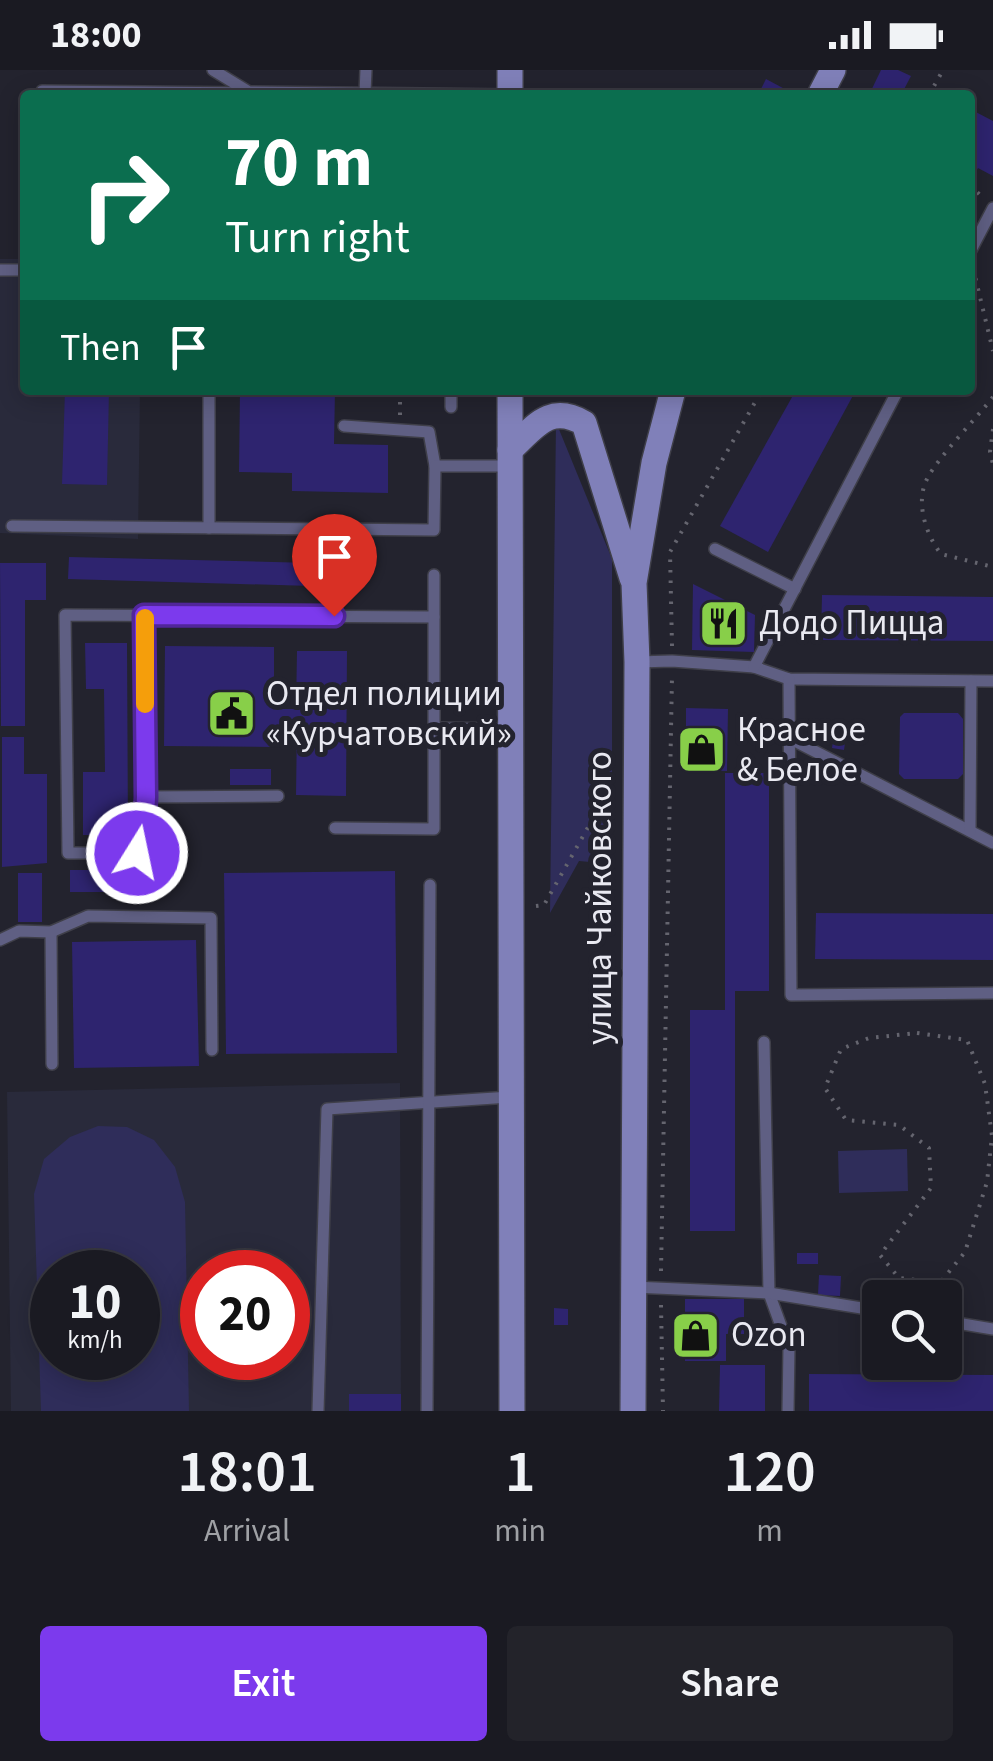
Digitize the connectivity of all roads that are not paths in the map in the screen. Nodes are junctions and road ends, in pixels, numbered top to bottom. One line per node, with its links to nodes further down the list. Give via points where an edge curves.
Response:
1 (213, 70): 2 (lane)
2 (243, 90)
3 (993, 208): 4 (lane)
4 (975, 243)
5 (209, 395): 15 (lane)
6 (451, 395): 10 (lane)
7 (510, 395): 12 (main road)
8 (672, 395): 18 (main road, улица Чайковского)
9 (895, 395): 19 (lane)
10 (451, 407)
11 (344, 426): 13 (lane, via 429,432)
12 (510, 458): 13 (lane); 18 (main road, via 544,419 556,414 584,423); 28 (main road)
13 (435, 466): 15 (lane, via 434,530)
14 (12, 526): 15 (lane)
15 (209, 528)
16 (715, 549): 19 (lane)
17 (434, 575): 21 (lane)
18 (634, 582): 22 (main road, улица Чайковского)
19 (795, 588): 23 (lane)
20 (144, 615): 21 (lane); 31 (lane); 31 (lane, via 65,614 68,853 137,853)
21 (434, 617): 27 (lane)
22 (637, 662): 23 (lane); 44 (main road, улица Чайковского)
23 (754, 667): 24 (lane)
24 (790, 679): 25 (lane); 29 (lane)
25 (971, 681): 26 (lane); 33 (lane)
26 (993, 681)
27 (434, 728): 28 (lane); 32 (lane, via 434,828)
28 (510, 729): 42 (main road)
29 (789, 738): 33 (lane); 38 (lane, via 791,994)
30 (278, 796): 31 (lane)
31 (146, 797)
32 (335, 828)
33 (970, 832): 34 (lane)
34 (993, 843)
35 (430, 885): 43 (lane)
36 (51, 932): 37 (lane, via 19,931); 40 (lane, via 88,916 211,918); 41 (lane)
37 (0, 940)
38 (993, 993)
39 (764, 1042): 45 (lane)
40 (212, 1050)
41 (52, 1064)
42 (511, 1097): 43 (lane); 51 (main road)
43 (426, 1103): 49 (lane, via 327,1109); 50 (lane)
44 (633, 1287): 45 (lane); 52 (main road, улица Чайковского)
45 (769, 1292): 46 (lane); 53 (lane, via 789,1348)
46 (862, 1307)
47 (962, 1324): 48 (lane)
48 (993, 1329)
49 (318, 1411)
50 (427, 1411)
51 (512, 1411)
52 (632, 1411)
53 (788, 1411)

